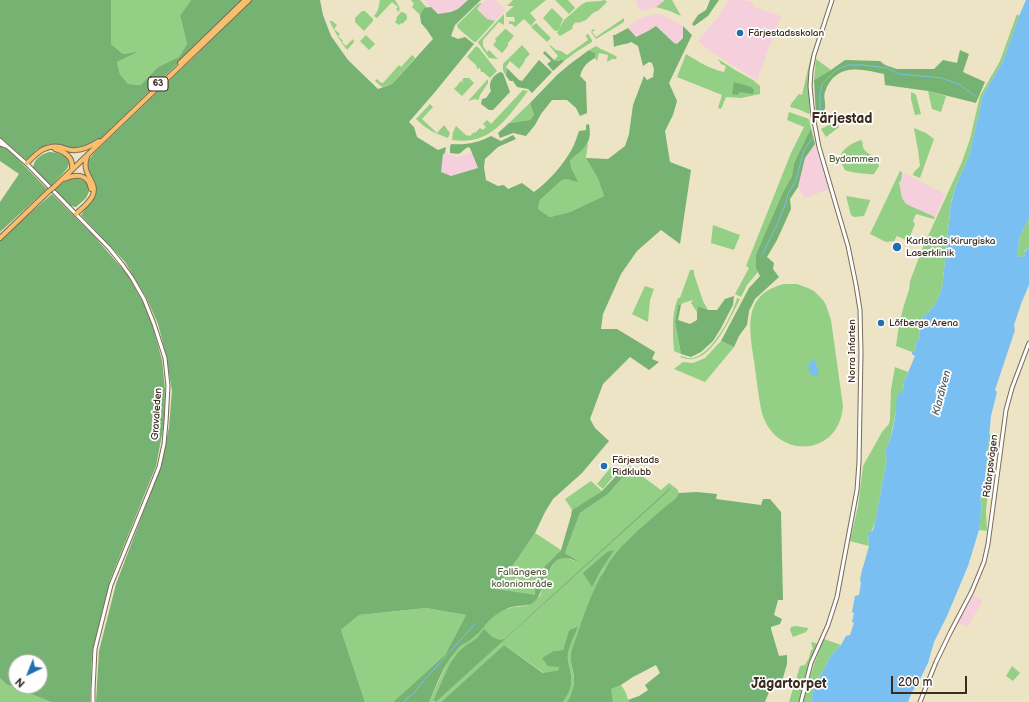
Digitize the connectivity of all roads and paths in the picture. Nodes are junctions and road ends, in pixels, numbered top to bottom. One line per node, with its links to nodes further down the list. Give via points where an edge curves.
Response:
1 (245, 0): 5 (main road, 63)
2 (249, 0): 8 (main road, 63)
3 (832, 0): 19 (street, Norra Infarten, via 814,55 810,86 819,147 849,251 860,310 859,462 857,490 837,597 812,663)
4 (0, 140): 7 (street)
5 (99, 141): 9 (main road, via 78,150 56,146 45,148); 10 (main road, 63)
6 (0, 144): 7 (street)
7 (6, 146): 9 (street, Gravaleden)
8 (87, 156): 11 (main road, 63); 14 (main road, via 85,167 93,185 93,193 89,201)
9 (28, 164): 10 (main road, via 43,152 54,149 67,155); 14 (street, Gravaleden)
10 (72, 167): 12 (main road, 63)
11 (62, 180): 12 (main road, 63); 14 (main road, via 81,176 91,187 89,197)
12 (53, 186): 13 (main road, 63, bridge)
13 (49, 191): 15 (main road, 63); 16 (main road, 63)
14 (75, 213): 18 (street, Gravaleden, via 119,260 144,299 165,358 168,386 164,444 159,466 111,585 95,649)
15 (0, 235)
16 (0, 238)
17 (1029, 343): 20 (street, Råtorpsvägen, via 1006,410 984,562 936,662)
18 (93, 702)
19 (801, 702)
20 (920, 702)

